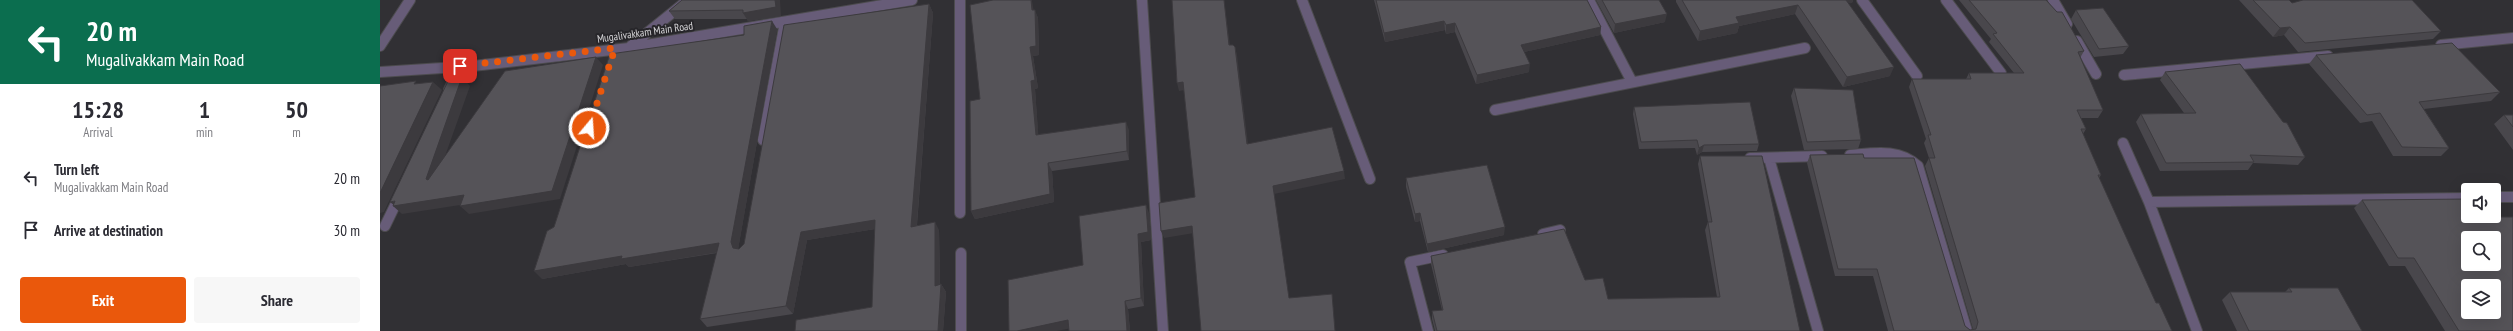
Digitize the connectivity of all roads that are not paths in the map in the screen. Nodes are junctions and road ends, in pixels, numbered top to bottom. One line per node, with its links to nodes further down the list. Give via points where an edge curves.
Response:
1 (410, 0): 13 (street)
2 (688, 0): 16 (street)
3 (912, 0): 11 (street, Mugalivakkam Main Road)
4 (960, 0): 39 (street)
5 (1142, 0): 46 (street)
6 (1302, 0): 33 (street)
7 (1589, 0): 26 (street)
8 (1862, 0): 24 (street)
9 (1946, 0): 22 (street)
10 (2053, 0): 23 (street)
11 (784, 22): 16 (street, Mugalivakkam Main Road); 30 (street)
12 (2513, 38): 14 (street)
13 (380, 46)
14 (2434, 46)
15 (615, 48): 16 (street, Mugalivakkam Main Road); 19 (street); 20 (street, Mugalivakkam Main Road)
16 (629, 48)
17 (1804, 48): 26 (street)
18 (2338, 55): 25 (street)
19 (610, 62)
20 (460, 66): 21 (street, Mugalivakkam Main Road); 27 (street)
21 (380, 72)
22 (2002, 73)
23 (2096, 74)
24 (1917, 76)
25 (2124, 76)
26 (1632, 82): 28 (street)
27 (444, 101)
28 (1495, 110)
29 (2123, 143): 38 (street)
30 (761, 150)
31 (1739, 158): 32 (street)
32 (1769, 158): 48 (street); 49 (street, via 1899,154 1914,160 1918,166)
33 (1370, 179)
34 (405, 184): 40 (street)
35 (2501, 197): 36 (street)
36 (2513, 197)
37 (2461, 198): 38 (street)
38 (2149, 202): 50 (street)
39 (960, 213)
40 (385, 226)
41 (1560, 230): 42 (street)
42 (1530, 237)
43 (1455, 252): 47 (street, via 1410,262)
44 (961, 253): 45 (street)
45 (961, 331)
46 (1163, 331)
47 (1428, 331)
48 (1818, 331)
49 (1967, 331)
50 (2197, 331)

